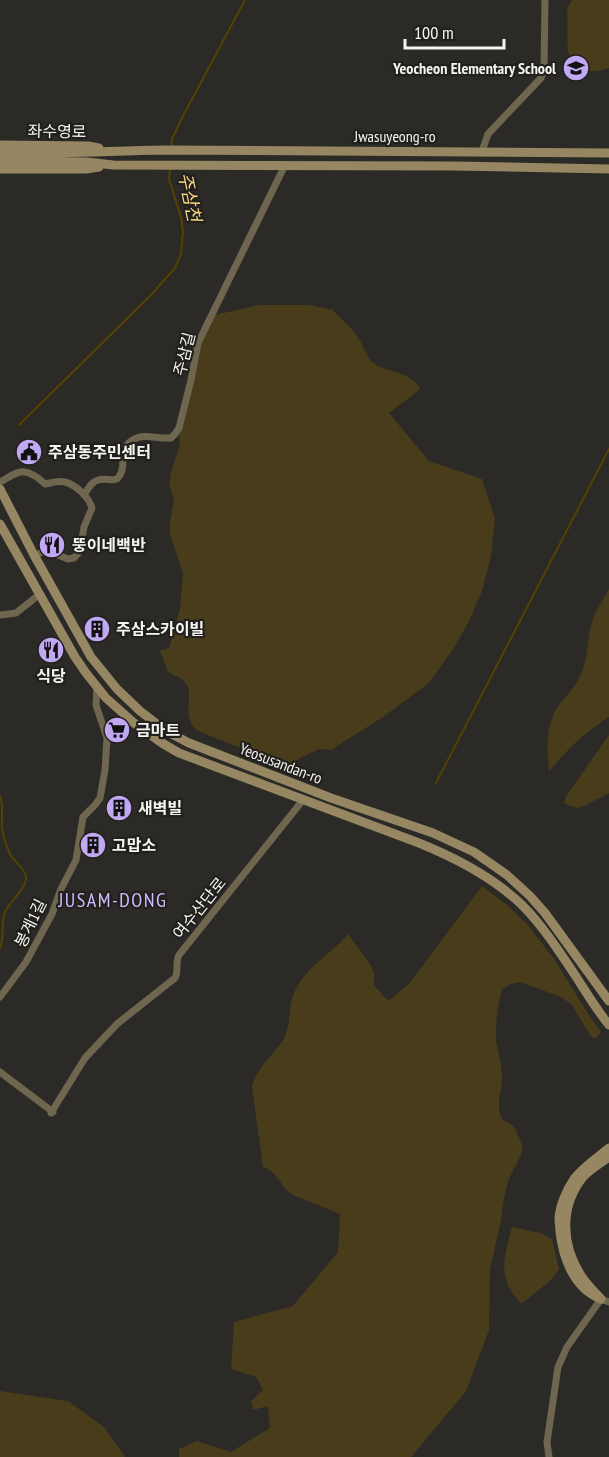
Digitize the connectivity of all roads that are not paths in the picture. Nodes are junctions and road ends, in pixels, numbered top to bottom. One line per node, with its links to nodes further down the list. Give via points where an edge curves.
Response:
1 (545, 0): 5 (street, via 541,78 488,134)
2 (0, 145): 3 (street, 좌수영로)
3 (113, 150): 4 (street, 좌수영로); 6 (street, 좌수영로)
4 (164, 150): 5 (street, Jwasuyeong-ro)
5 (482, 151): 7 (street, Jwasuyeong-ro)
6 (0, 153)
7 (609, 153)
8 (0, 160): 9 (street, 좌수영로)
9 (113, 165): 10 (street, 좌수영로); 12 (street, 좌수영로, via 86,169)
10 (184, 165): 11 (street, Jwasuyeong-ro)
11 (285, 165): 13 (street, Jwasuyeong-ro); 16 (street, 주삼길, via 198,343 177,431 171,438 132,439 123,450 118,478 95,482)
12 (0, 169)
13 (609, 169)
14 (0, 482): 16 (street, via 24,471 43,483 63,482)
15 (0, 489): 17 (street, Yeosusandan-ro)
16 (84, 495): 19 (street, via 92,508 79,553 70,559 48,551)
17 (4, 507): 19 (street, Yeosusandan-ro)
18 (0, 524): 20 (street, Yeosusandan-ro)
19 (33, 555): 22 (street, Yeosusandan-ro)
20 (40, 594): 21 (street, via 16,613); 23 (street, Yeosusandan-ro, via 75,657)
21 (0, 615)
22 (107, 678): 23 (street); 26 (street, Yeosusandan-ro, via 140,711 184,741 433,833 491,863 545,913)
23 (97, 687): 24 (street, Yeosusandan-ro, via 134,723 171,749); 25 (street, 봉계1길, via 97,709 107,738 100,798 83,817 76,860 52,914 26,962)
24 (303, 800): 27 (street, Yeosusandan-ro, via 444,853 498,885 535,919); 28 (street, 여수산단로, via 179,955 175,978 117,1024 86,1058 52,1112)
25 (0, 997)
26 (609, 1001)
27 (609, 1025)
28 (0, 1072)
29 (609, 1148): 31 (street, via 574,1179 559,1219 562,1248 572,1274 591,1296)
30 (609, 1157): 31 (street, via 584,1176 568,1203 565,1219 568,1246 580,1275)
31 (605, 1301): 32 (street, via 567,1347 558,1367 547,1442)
32 (549, 1457)

